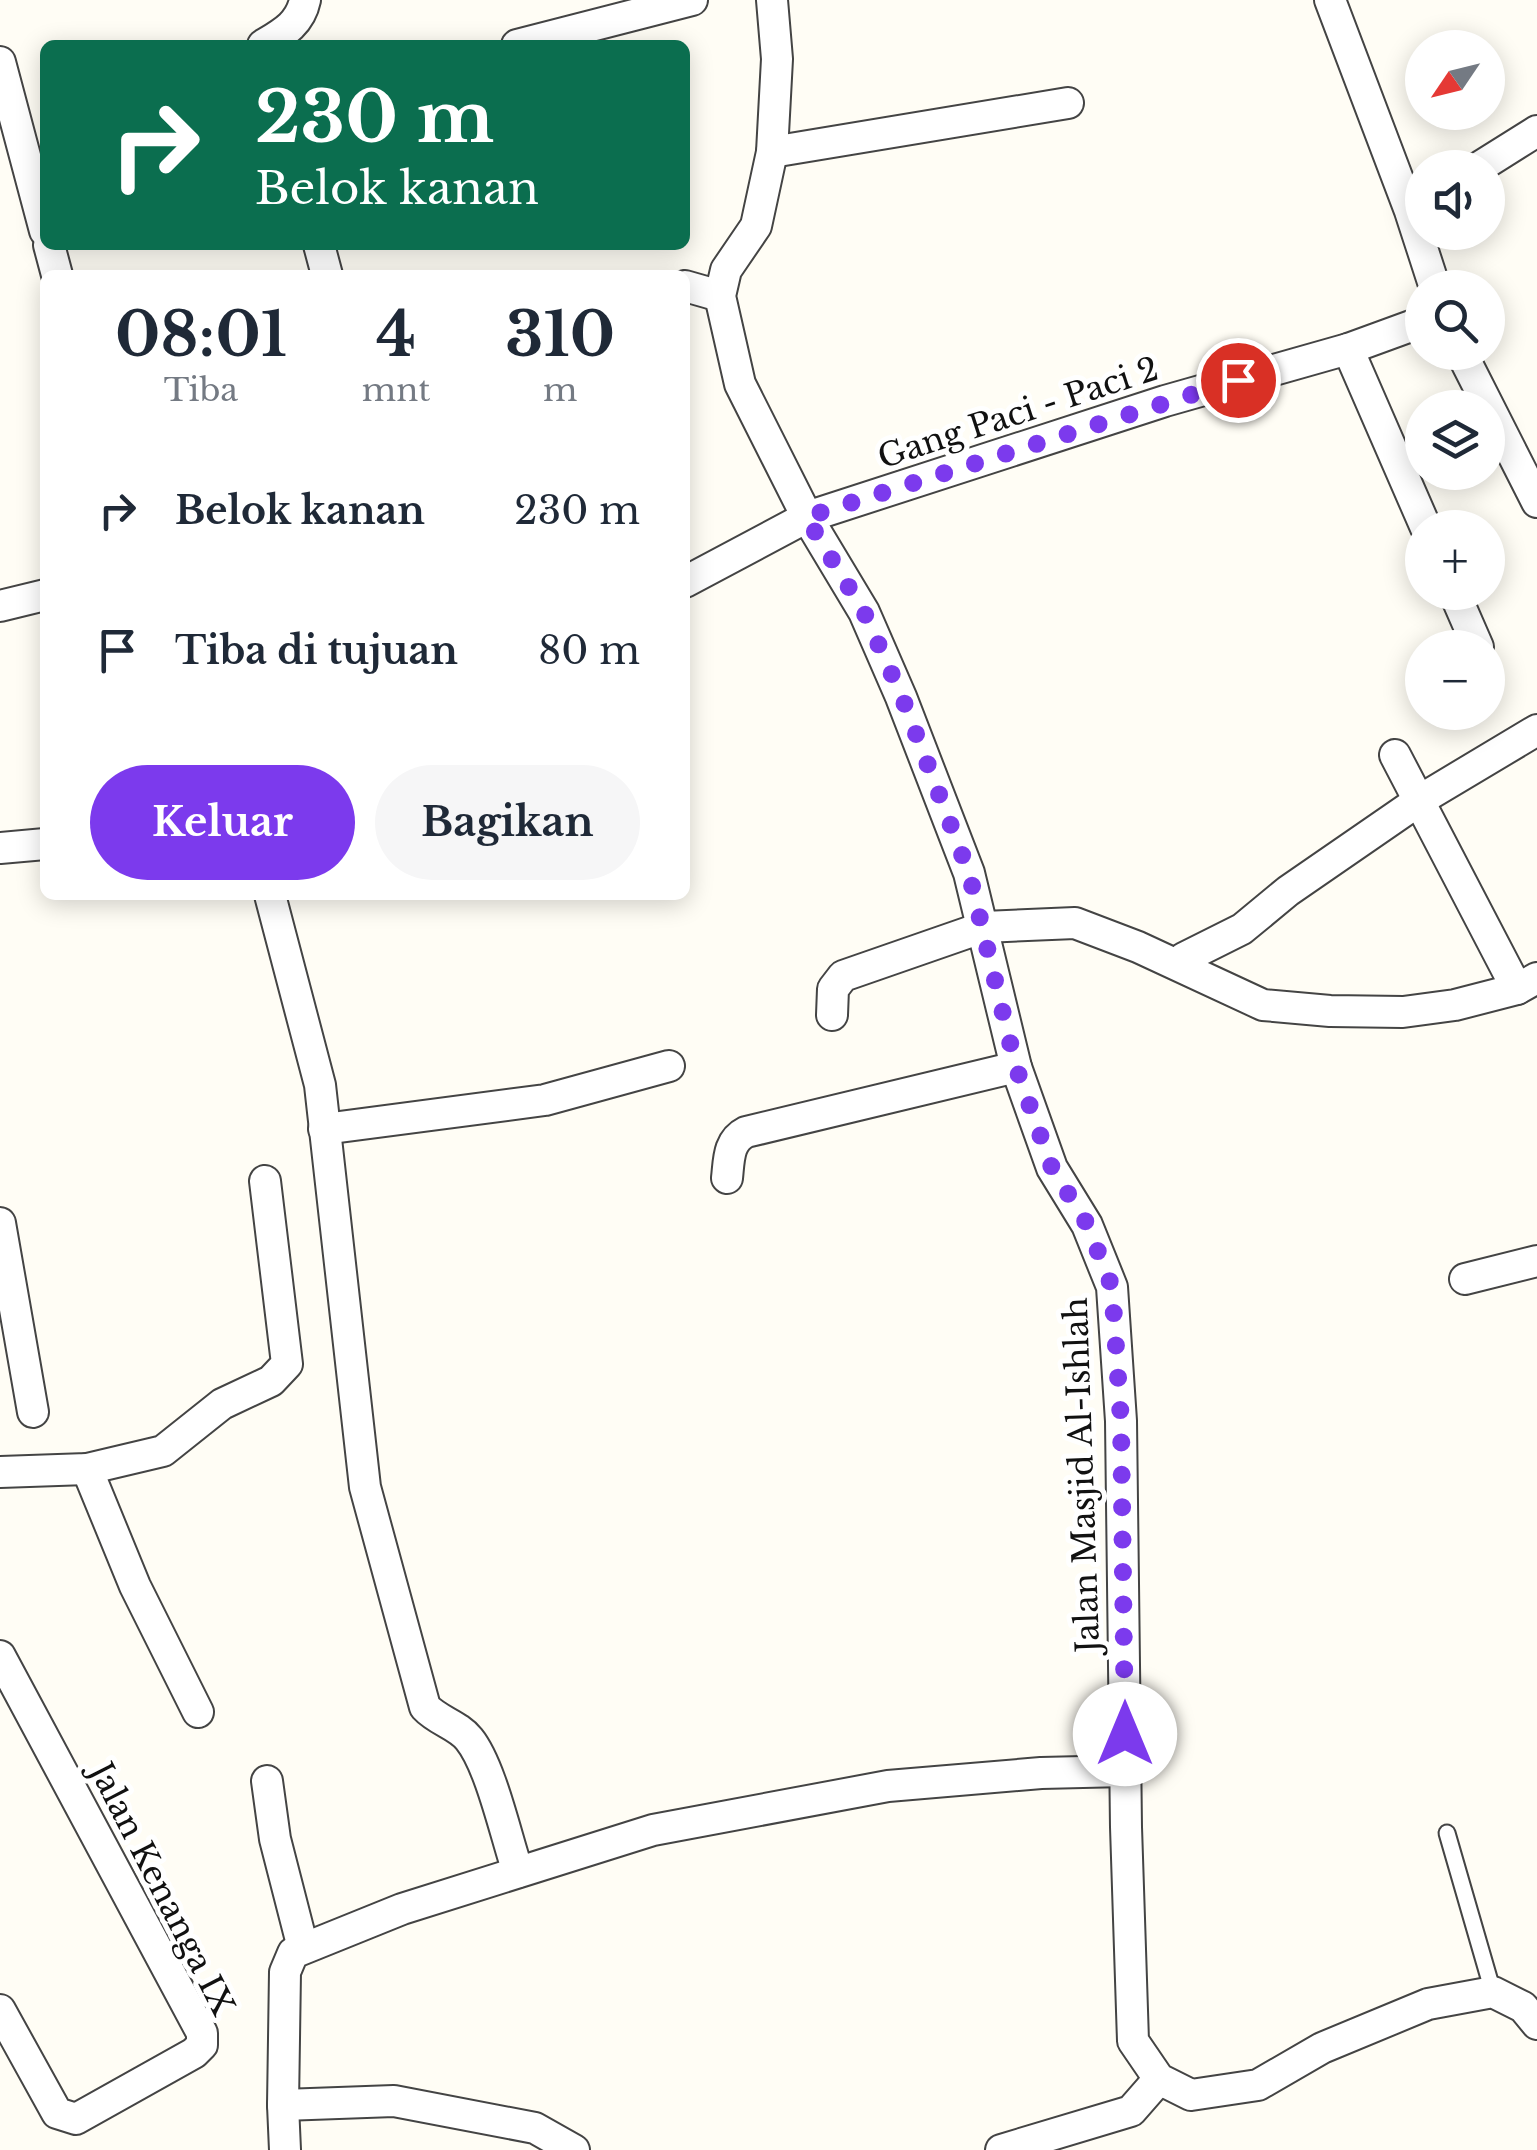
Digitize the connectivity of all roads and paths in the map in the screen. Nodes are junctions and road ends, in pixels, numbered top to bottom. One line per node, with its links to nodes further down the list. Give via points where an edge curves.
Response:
1 (306, 0): 5 (street, via 291,28)
2 (692, 0): 6 (street)
3 (772, 0): 12 (street)
4 (1330, 0): 13 (street)
5 (271, 40)
6 (536, 40)
7 (0, 62): 9 (street)
8 (1068, 104): 12 (street)
9 (32, 125): 14 (street)
10 (1537, 131): 11 (street)
11 (1505, 151)
12 (772, 152): 16 (street, via 756,226 726,270)
13 (1405, 181)
14 (40, 190)
15 (690, 287): 16 (street)
16 (720, 296): 22 (street, Jalan Masjid Al-Ishlah, via 740,384)
17 (1405, 328): 18 (street, Gang Paci - Paci 2)
18 (1348, 349): 21 (street); 22 (street, Gang Paci - Paci 2)
19 (1470, 370): 20 (street)
20 (1537, 502)
21 (1418, 510)
22 (806, 517): 23 (street, Gang Paci - Paci 2); 32 (street, Jalan Masjid Al-Ishlah, via 864,612 902,697)
23 (690, 579)
24 (40, 596): 25 (street)
25 (0, 606)
26 (1537, 730): 28 (street)
27 (1394, 755): 28 (street)
28 (1420, 800): 33 (street, via 1242,928); 34 (street)
29 (40, 844): 30 (street)
30 (0, 848)
31 (271, 900): 38 (street, via 320,1084)
32 (984, 927): 34 (street, via 1075,923 1263,1005 1403,1012); 35 (street, via 843,976 833,989); 37 (street, Jalan Masjid Al-Ishlah)
33 (1184, 958)
34 (1527, 984)
35 (832, 1014)
36 (669, 1066): 38 (street, via 545,1100)
37 (1016, 1067): 39 (street, via 746,1132 732,1146); 49 (street, Jalan Masjid Al-Ishlah, via 1052,1168 1087,1224 1112,1287 1121,1421)
38 (324, 1129): 52 (street, via 365,1487 425,1707 460,1731 481,1760)
39 (727, 1178)
40 (265, 1181): 45 (street, via 287,1364 272,1381 222,1404 164,1451)
41 (0, 1223): 44 (street)
42 (1537, 1260): 43 (street)
43 (1465, 1279)
44 (33, 1412)
45 (87, 1468): 46 (street); 48 (street, via 135,1586)
46 (0, 1472)
47 (0, 1656): 56 (street, Jalan Kenanga IX, via 202,2034 202,2045 76,2119 56,2113)
48 (198, 1712)
49 (1126, 1771): 52 (street, via 888,1786 652,1830); 57 (street, Jalan Masjid Al-Ishlah, via 1133,2041)
50 (267, 1781): 53 (street)
51 (1447, 1833): 54 (lane)
52 (518, 1872): 53 (street)
53 (302, 1948): 58 (street, via 285,1972)
54 (1493, 1992): 55 (street); 57 (street, via 1428,2004 1322,2048 1258,2085 1191,2095)
55 (1532, 2009)
56 (0, 2010)
57 (1159, 2079): 61 (street, via 1130,2112)
58 (283, 2105): 59 (street); 60 (street, via 394,2102 535,2128)
59 (284, 2150)
60 (574, 2150)
61 (1002, 2150)

